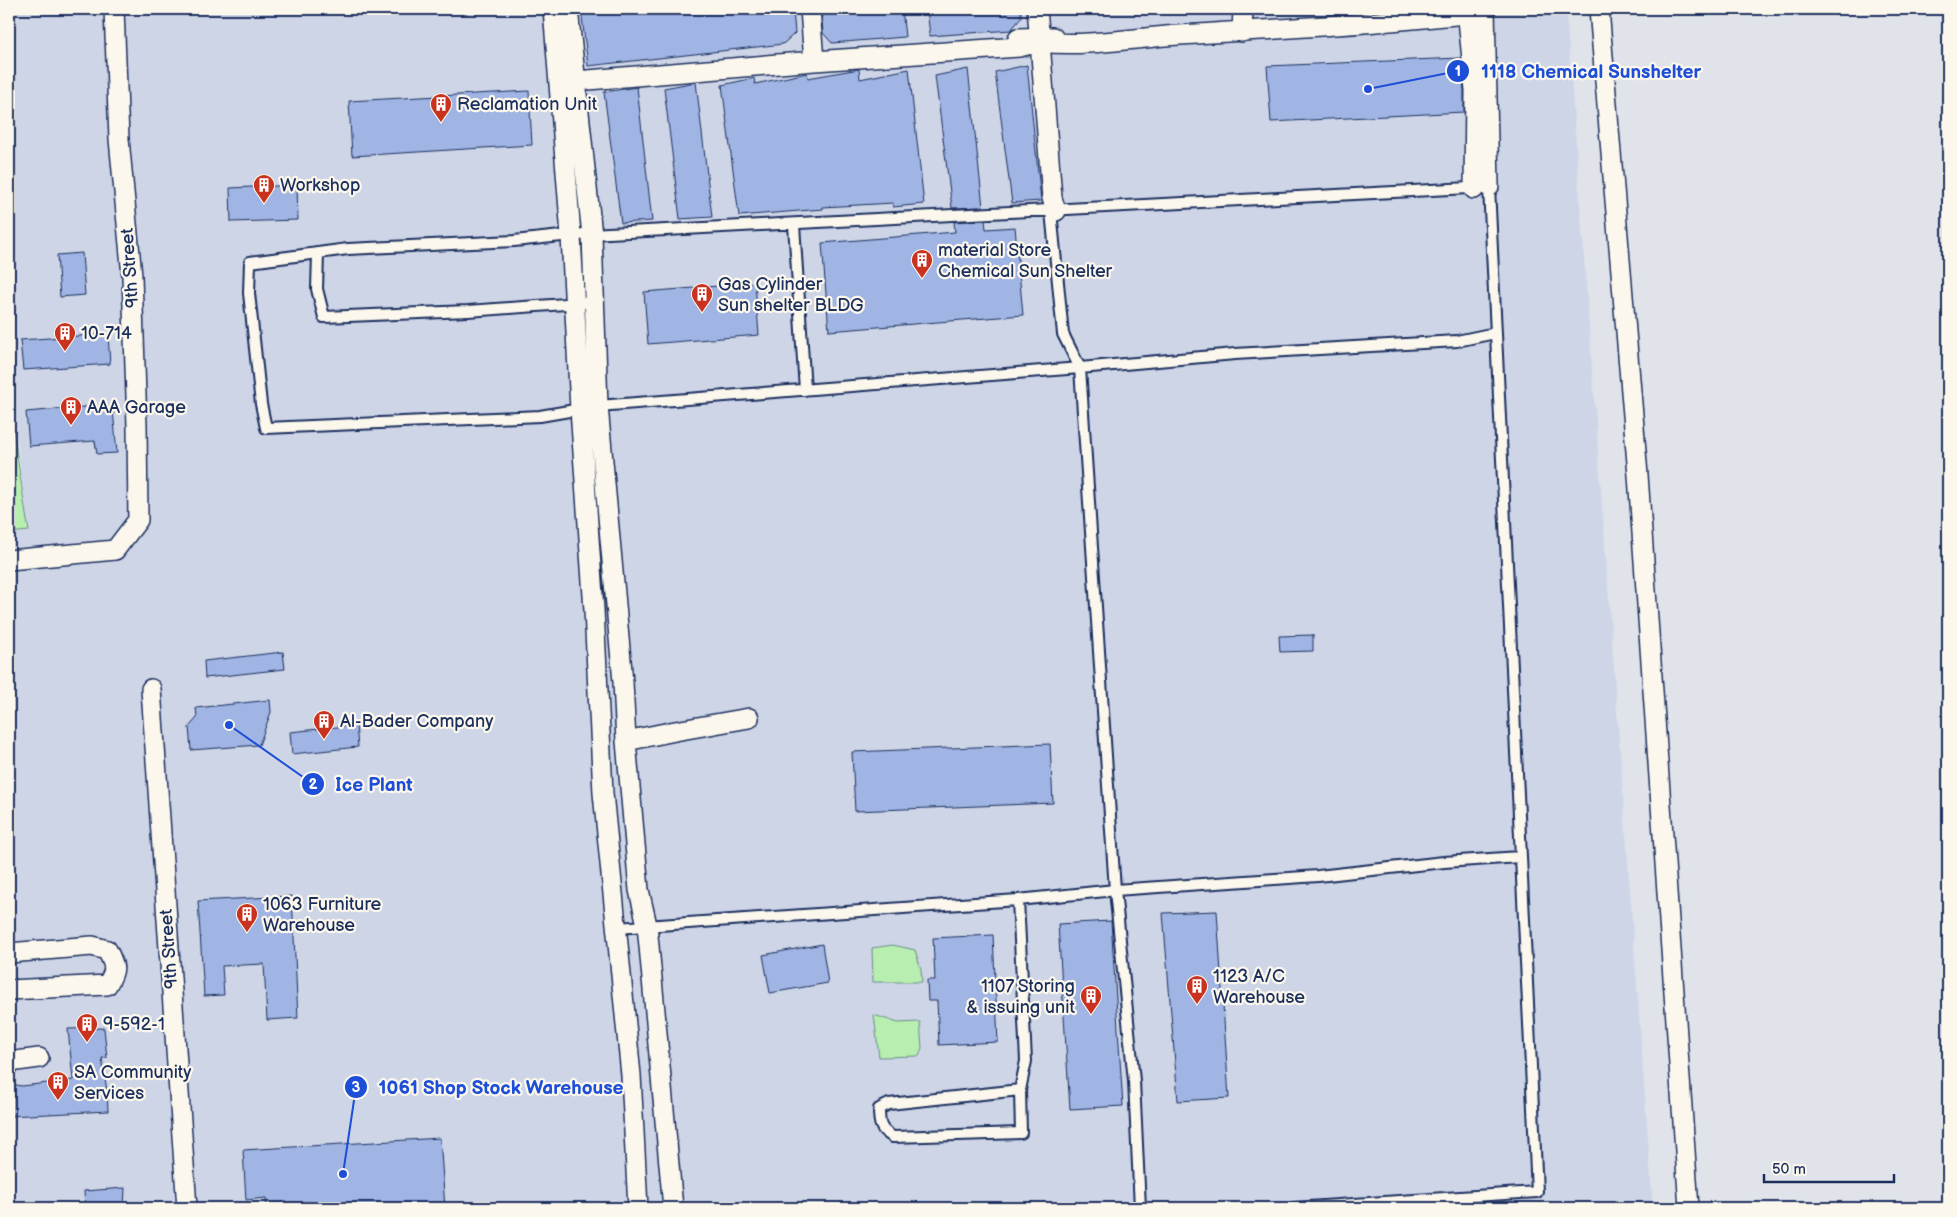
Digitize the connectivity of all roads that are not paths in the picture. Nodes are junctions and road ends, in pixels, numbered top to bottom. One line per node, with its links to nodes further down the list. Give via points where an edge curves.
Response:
1 (114, 9): 27 (street, 9th Street, via 119,139 132,276 138,520 115,550)
2 (554, 9): 18 (street)
3 (568, 9): 14 (street)
4 (800, 9): 13 (street, via 802,43)
5 (810, 9): 13 (street)
6 (1027, 9): 12 (street)
7 (1037, 9): 12 (street)
8 (1448, 9): 11 (street, via 1362,18)
9 (1599, 9): 46 (street, via 1638,475)
10 (1476, 11): 11 (street, via 1424,19); 15 (street, via 1475,90)
11 (1248, 22): 12 (street, via 1144,38 1064,45)
12 (1032, 41): 13 (street, via 1019,47); 16 (street, via 1043,188)
13 (808, 57): 14 (street)
14 (576, 77): 19 (street)
15 (1481, 188): 16 (lane); 23 (lane)
16 (1050, 211): 17 (lane); 24 (lane, via 1062,334)
17 (794, 224): 19 (lane); 25 (lane)
18 (570, 235): 19 (lane); 20 (lane, via 348,249); 22 (street)
19 (592, 235): 21 (street)
20 (318, 254): 22 (lane, via 318,289 324,317); 26 (lane, via 250,262 249,293 266,428 540,416)
21 (594, 302): 22 (lane); 26 (street)
22 (574, 303): 26 (street)
23 (1496, 333): 24 (lane, via 1457,341 1235,354); 31 (lane)
24 (1080, 368): 25 (lane); 32 (lane)
25 (805, 390): 26 (lane)
26 (589, 408): 30 (street, via 623,682); 35 (street, via 603,793)
27 (9, 560)
28 (151, 689): 41 (street, 9th Street)
29 (749, 718): 30 (street)
30 (626, 741): 34 (street, via 639,890)
31 (1520, 857): 32 (lane, via 1318,876); 45 (lane, via 1536,1192)
32 (1115, 890): 33 (lane); 44 (lane, via 1134,1081)
33 (1018, 900): 34 (lane); 40 (lane, via 1026,1061)
34 (647, 925): 35 (lane); 43 (street)
35 (617, 928): 42 (street, via 631,1075)
36 (9, 953): 37 (street, via 92,946 107,950 114,974 107,985)
37 (9, 990)
38 (39, 1058): 39 (street)
39 (9, 1062)
40 (1020, 1090): 40 (lane, via 889,1104 879,1109 879,1123 884,1132 893,1137 1021,1133)
41 (187, 1208)
42 (638, 1208)
43 (673, 1208)
44 (1140, 1208)
45 (1293, 1208)
46 (1689, 1208)

